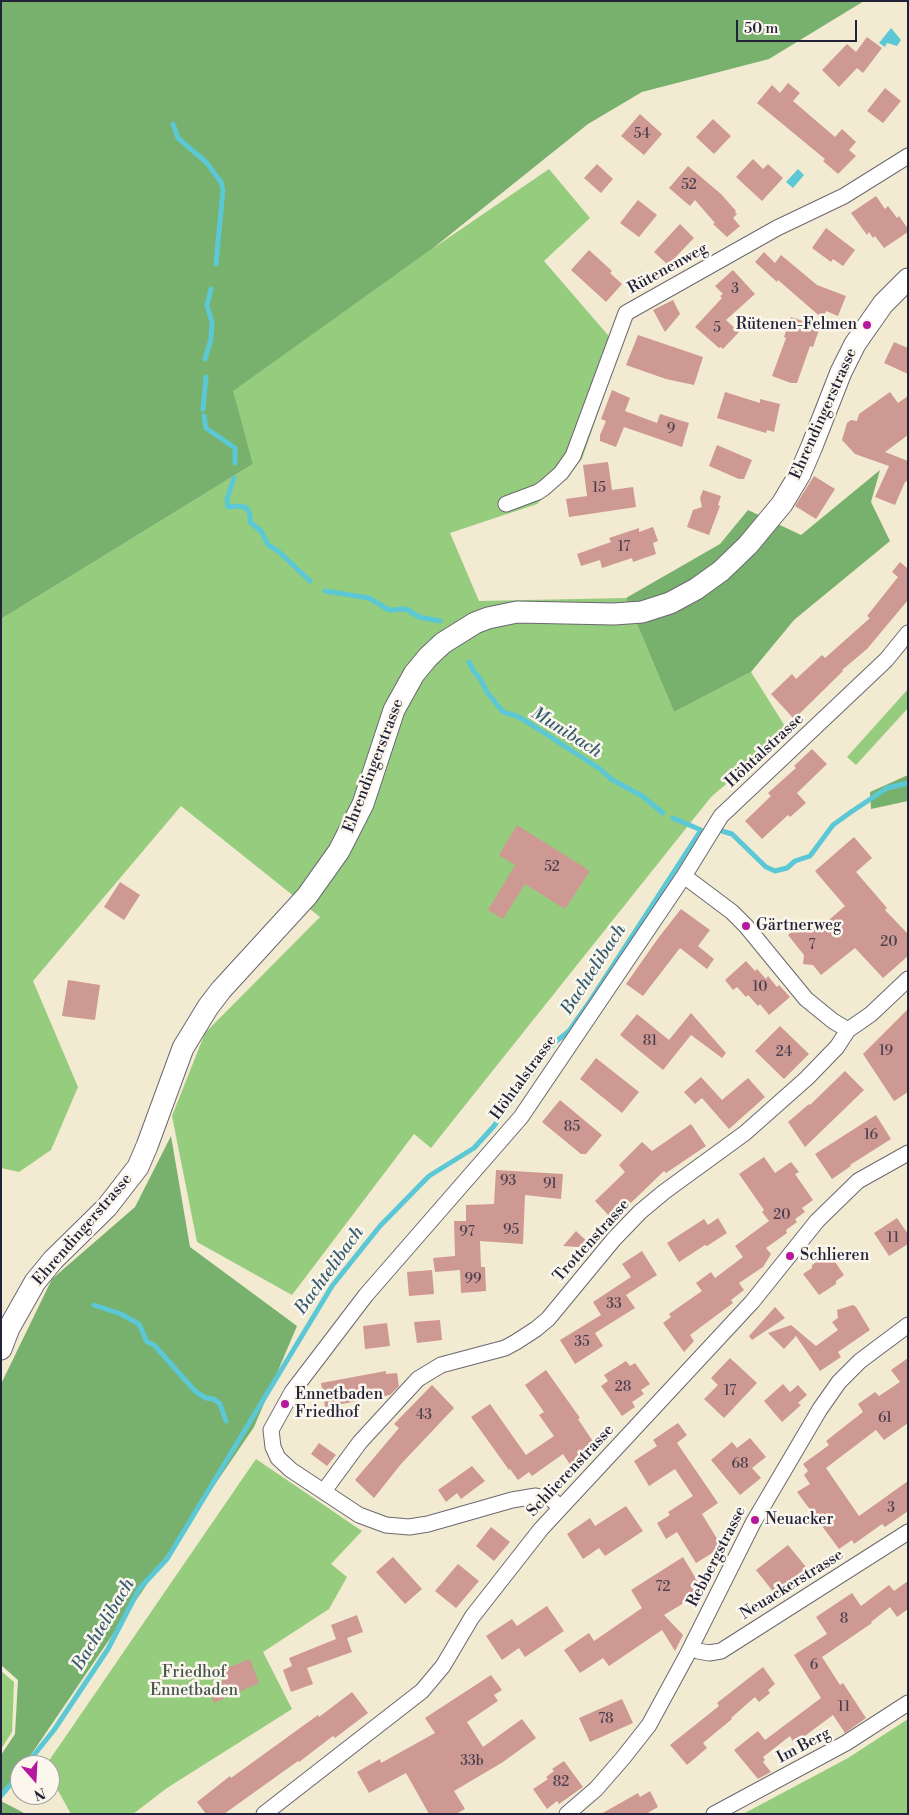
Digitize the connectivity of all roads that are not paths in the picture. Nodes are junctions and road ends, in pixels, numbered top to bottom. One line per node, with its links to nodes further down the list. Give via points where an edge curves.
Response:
1 (908, 156): 3 (street, Rütenenweg, via 844,196 778,228 626,313 573,456 561,473 544,488)
2 (908, 279): 10 (main road, Ehrendingerstrasse, via 883,304 855,344 800,474 782,504 721,571 696,590 642,612 517,612 488,618 443,643 428,657 414,674 394,710 362,804 339,852 308,896 221,990 196,1024 138,1167 107,1207 35,1282 8,1328)
3 (506, 504)
4 (908, 634): 5 (street, Höhtalstrasse, via 886,660 721,816)
5 (684, 876): 7 (street, via 732,912 806,999); 11 (street, Höhtalstrasse, via 521,1117 366,1295 292,1392 274,1422 271,1435 278,1458)
6 (908, 979): 7 (street, Trottenstrasse, via 871,1014)
7 (848, 1030): 11 (street, Trottenstrasse, via 837,1047 807,1078 745,1133 640,1212 536,1329 504,1348 441,1365 418,1379 360,1442)
8 (908, 1153): 12 (street, Schlierenstrasse, via 858,1181 835,1201 752,1302)
9 (908, 1325): 14 (street, Rebbergstrasse, via 860,1361 820,1408 753,1523)
10 (1, 1348)
11 (324, 1491): 12 (street, via 359,1515 398,1527 428,1524 536,1496 551,1499)
12 (560, 1506): 16 (street, Schlierenstrasse, via 472,1617 435,1678 403,1707)
13 (908, 1532): 14 (street, Neuackerstrasse, via 721,1651 709,1653)
14 (691, 1647): 17 (street, Rebbergstrasse, via 649,1724 596,1789)
15 (908, 1703): 18 (street, Im Berg, via 838,1748)
16 (264, 1814)
17 (567, 1814)
18 (714, 1814)

